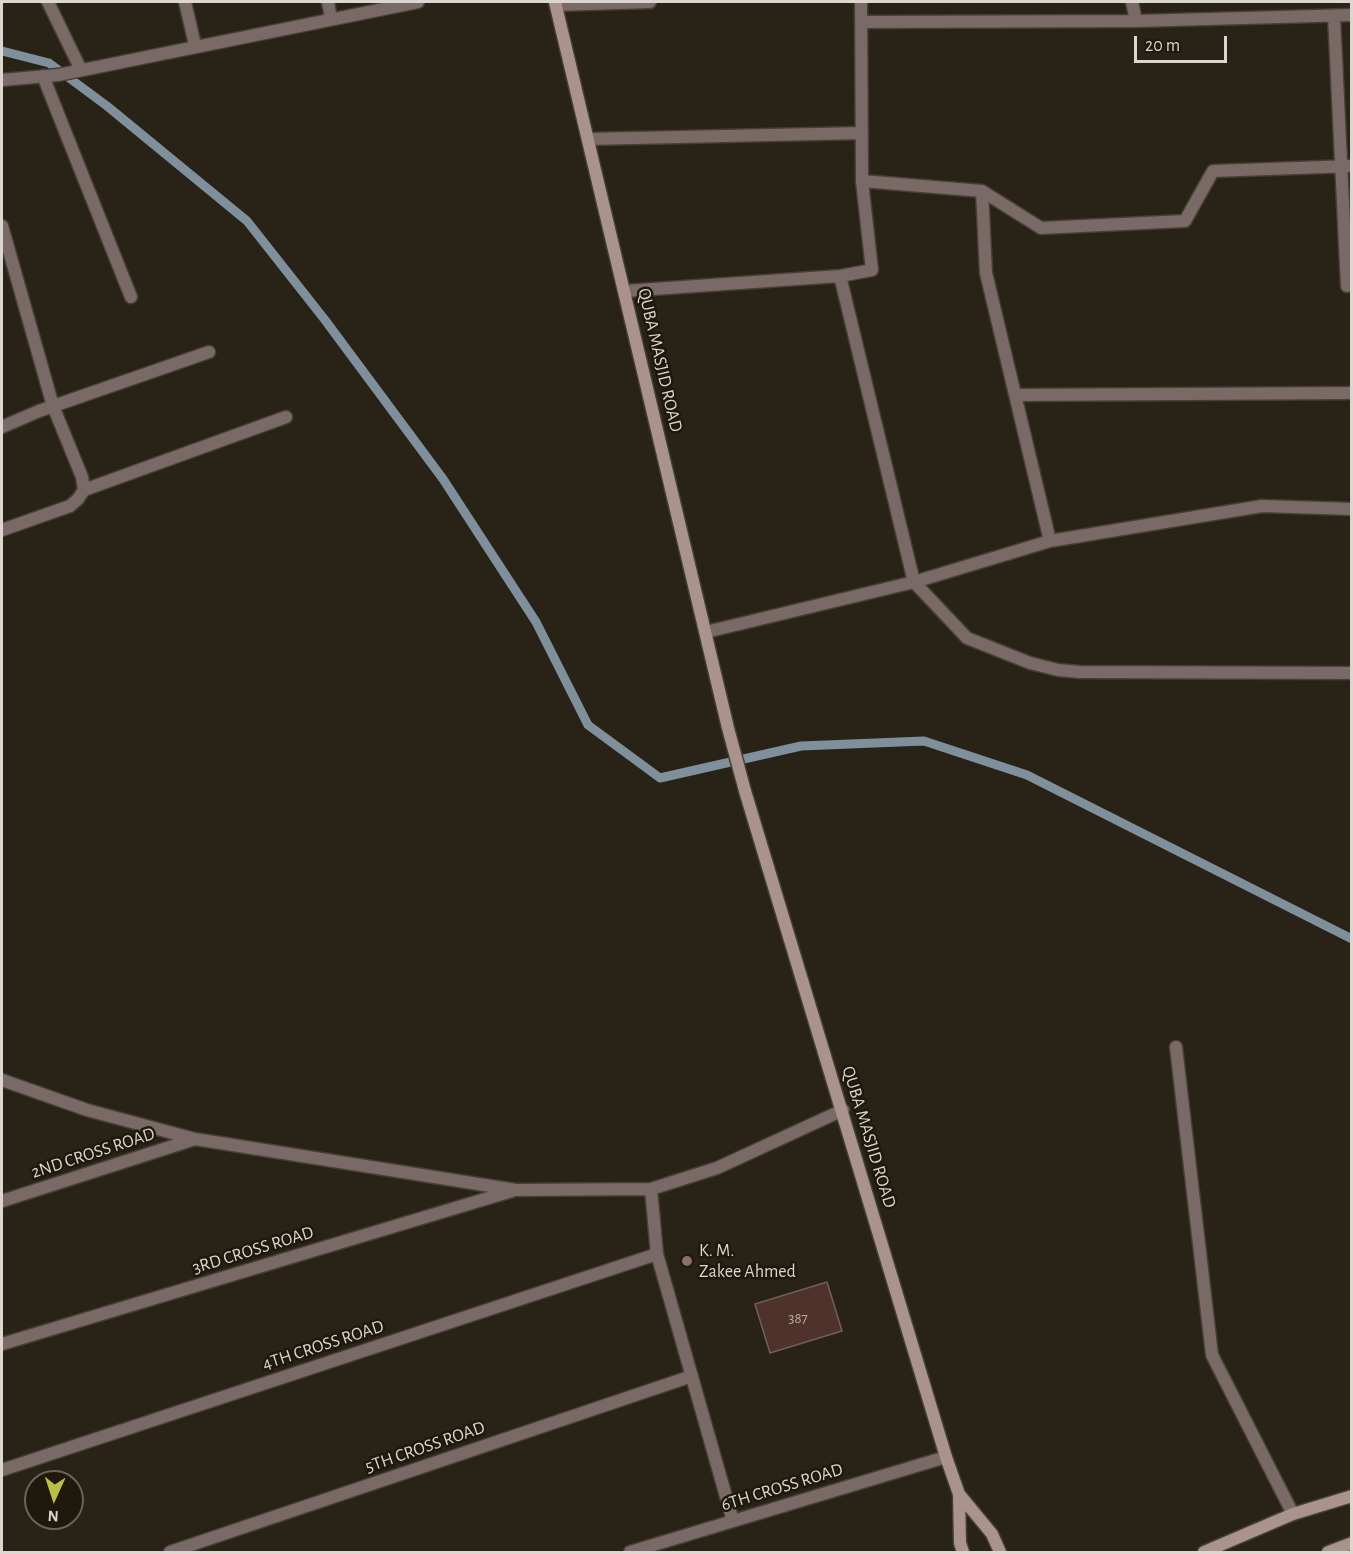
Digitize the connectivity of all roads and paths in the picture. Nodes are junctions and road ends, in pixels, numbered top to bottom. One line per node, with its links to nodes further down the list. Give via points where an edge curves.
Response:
1 (48, 2): 15 (street)
2 (185, 2): 14 (street)
3 (328, 2): 11 (street)
4 (418, 2): 11 (street)
5 (650, 2): 8 (street)
6 (861, 2): 13 (street)
7 (1132, 2): 12 (street)
8 (555, 3): 19 (street, QUBA MASJID ROAD)
9 (1352, 15): 10 (street)
10 (1334, 16): 12 (street); 20 (street)
11 (332, 18): 14 (street)
12 (1136, 21): 13 (street)
13 (861, 22): 18 (street)
14 (195, 45): 15 (street)
15 (78, 71): 16 (street)
16 (43, 76): 17 (street); 27 (street)
17 (2, 80)
18 (862, 132): 19 (street); 21 (street)
19 (588, 139): 26 (street, QUBA MASJID ROAD)
20 (1346, 166): 22 (street, via 1214,171 1185,221 1041,228); 25 (street)
21 (862, 181): 22 (street); 24 (street, via 872,270)
22 (982, 191): 30 (street, via 986,273)
23 (2, 225): 31 (street)
24 (840, 276): 26 (street); 38 (street)
25 (1347, 286)
26 (625, 291): 39 (street, QUBA MASJID ROAD)
27 (131, 297)
28 (209, 352): 31 (street)
29 (1352, 393): 30 (street)
30 (1015, 395): 37 (street)
31 (53, 406): 33 (street); 34 (street)
32 (286, 417): 34 (street)
33 (2, 427)
34 (84, 490): 36 (street, via 70,506)
35 (1352, 509): 37 (street, via 1263,506)
36 (2, 530)
37 (1050, 541): 38 (street)
38 (914, 582): 39 (street); 40 (street, via 967,638 1058,670)
39 (706, 632): 43 (street, QUBA MASJID ROAD, via 745,791)
40 (1352, 673)
41 (1176, 1047): 55 (street, via 1212,1355)
42 (2, 1080): 44 (street, via 87,1110)
43 (843, 1110): 45 (street, via 717,1168); 51 (street, QUBA MASJID ROAD)
44 (195, 1139): 46 (street); 47 (street, 2ND CROSS ROAD)
45 (651, 1189): 46 (street); 48 (street)
46 (516, 1190): 49 (street, 3RD CROSS ROAD)
47 (2, 1201)
48 (657, 1254): 50 (street); 52 (street, 4TH CROSS ROAD)
49 (2, 1344)
50 (692, 1376): 56 (street); 58 (street, 5TH CROSS ROAD)
51 (946, 1457): 53 (street, QUBA MASJID ROAD); 56 (street, 6TH CROSS ROAD)
52 (2, 1470)
53 (959, 1494): 60 (street, QUBA MASJID ROAD); 61 (street, QUBA MASJID ROAD, via 992,1534)
54 (1352, 1496): 55 (street)
55 (1293, 1514): 62 (street)
56 (733, 1521): 59 (street, 6TH CROSS ROAD)
57 (1346, 1547): 63 (street)
58 (170, 1552)
59 (630, 1552)
60 (963, 1552)
61 (1000, 1552)
62 (1204, 1552)
63 (1328, 1552)

